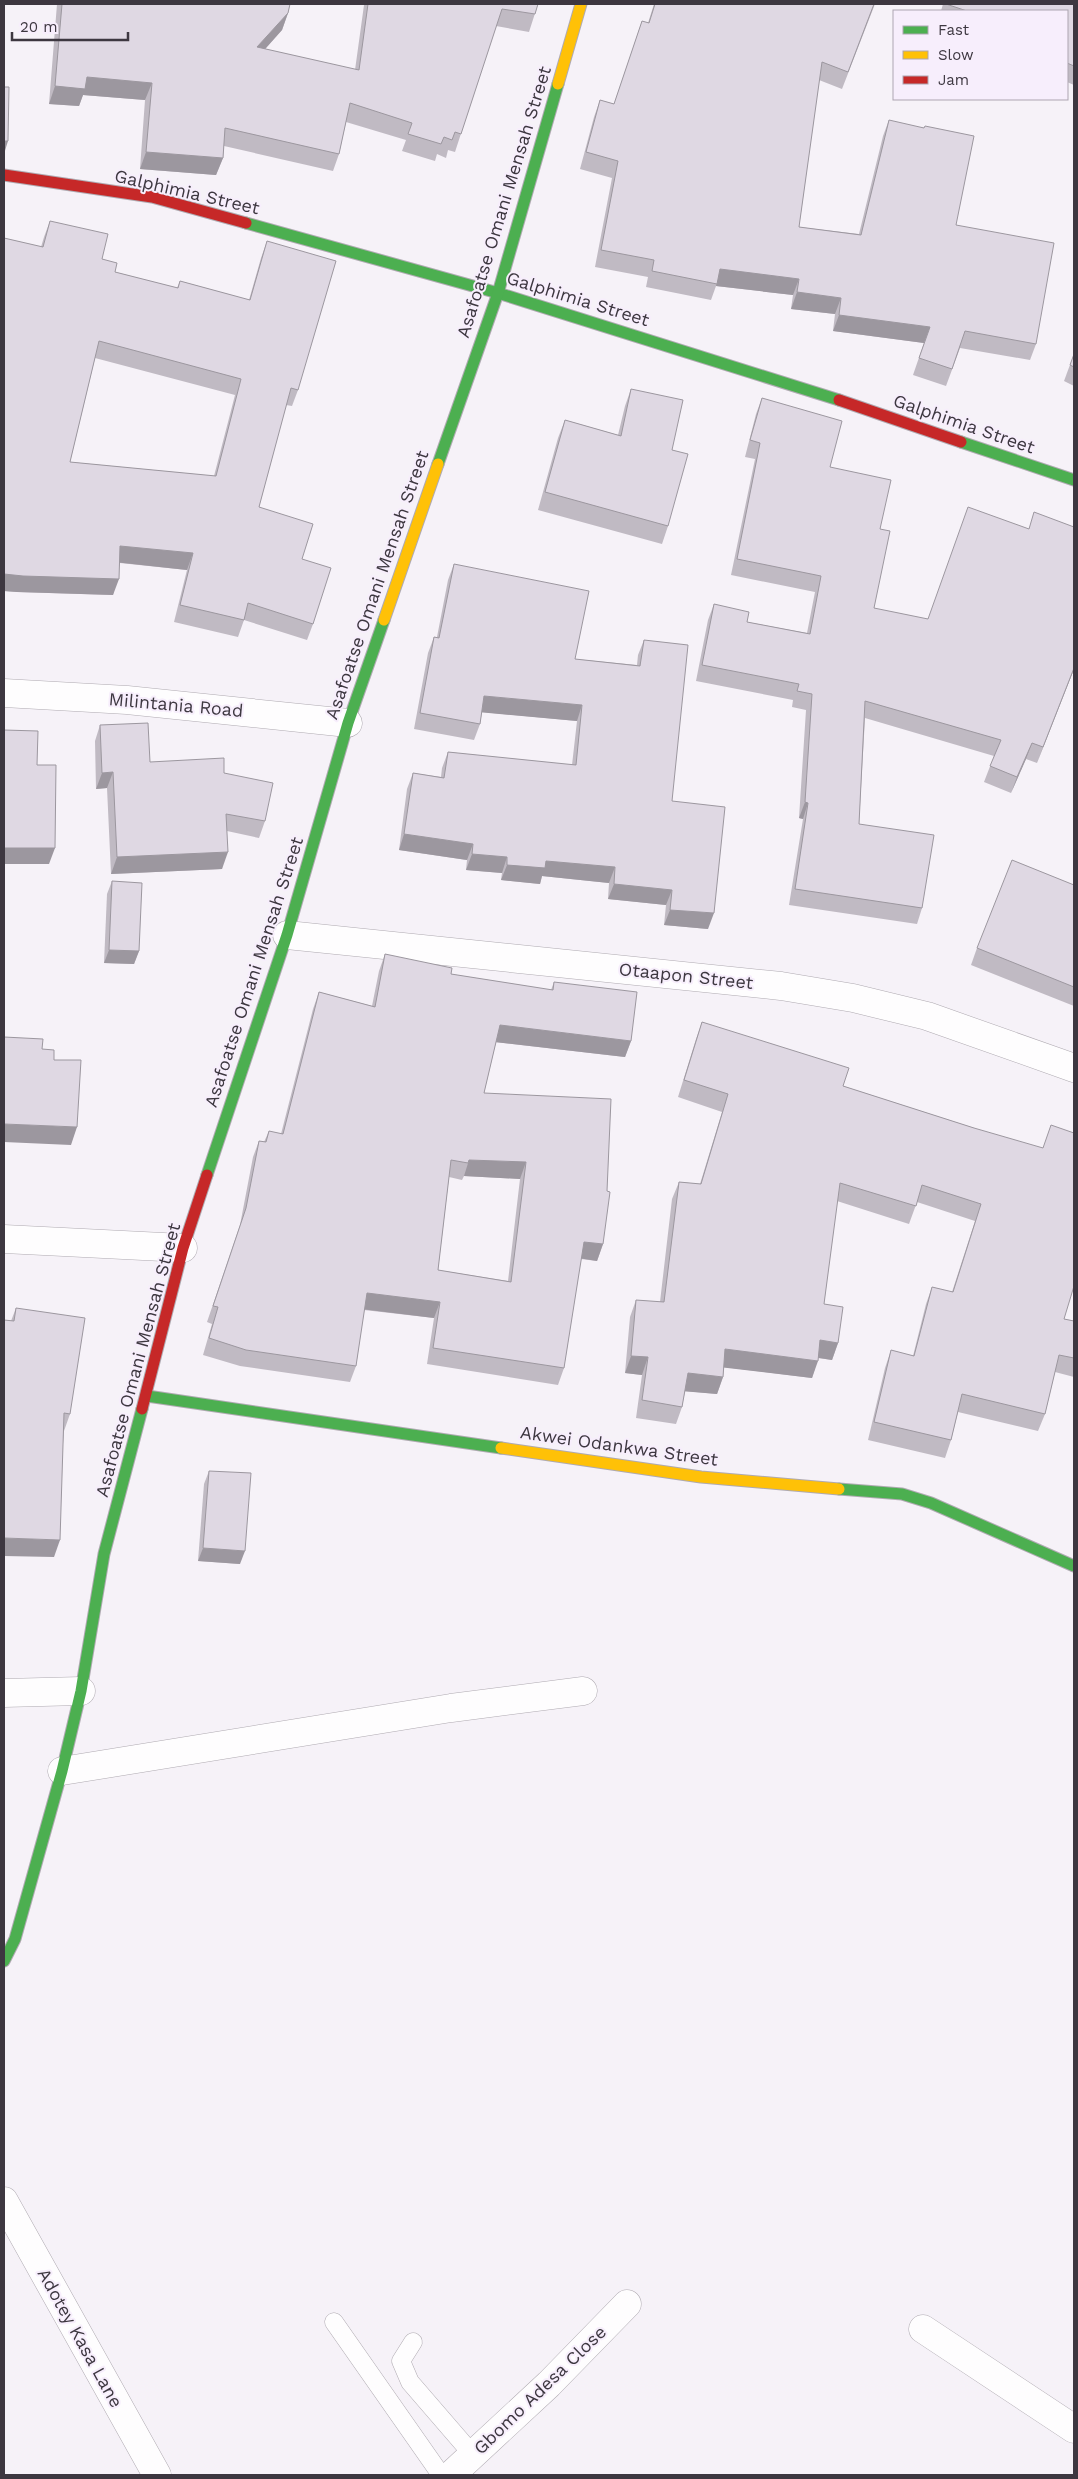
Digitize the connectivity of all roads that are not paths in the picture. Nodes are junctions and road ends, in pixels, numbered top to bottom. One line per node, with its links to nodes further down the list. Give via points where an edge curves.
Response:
1 (581, 4): 3 (street, Asafoatse Omani Mensah Street)
2 (4, 175): 3 (street, Galphimia Street, via 152,198)
3 (498, 293): 4 (street, Galphimia Street, via 799,387); 6 (street, Asafoatse Omani Mensah Street)
4 (1074, 480)
5 (4, 693): 6 (street, Milintania Road, via 127,700)
6 (348, 723): 7 (street, Asafoatse Omani Mensah Street)
7 (287, 936): 8 (street, Otaapon Street, via 781,986 853,998 928,1016); 10 (street, Asafoatse Omani Mensah Street)
8 (1074, 1068)
9 (4, 1239): 10 (street)
10 (184, 1248): 11 (street, Asafoatse Omani Mensah Street)
11 (147, 1396): 12 (street, Akwei Odankwa Street, via 701,1477 902,1494 931,1502); 13 (street, Asafoatse Omani Mensah Street, via 104,1554)
12 (1074, 1565)
13 (81, 1691): 15 (street); 16 (street, Asafoatse Omani Mensah Street)
14 (584, 1691): 16 (street, via 451,1708)
15 (4, 1693)
16 (62, 1771): 17 (street, Asafoatse Omani Mensah Street, via 15,1939)
17 (4, 1961)
18 (4, 2201): 25 (street, Adotey Kasa Lane)
19 (627, 2304): 24 (street, Gbomo Adesa Close, via 549,2384)
20 (334, 2322): 26 (lane)
21 (923, 2329): 23 (street)
22 (413, 2342): 24 (lane, via 401,2361 410,2382)
23 (1074, 2429)
24 (473, 2455): 27 (street, Gbomo Adesa Close)
25 (157, 2475)
26 (441, 2475)
27 (451, 2475)

